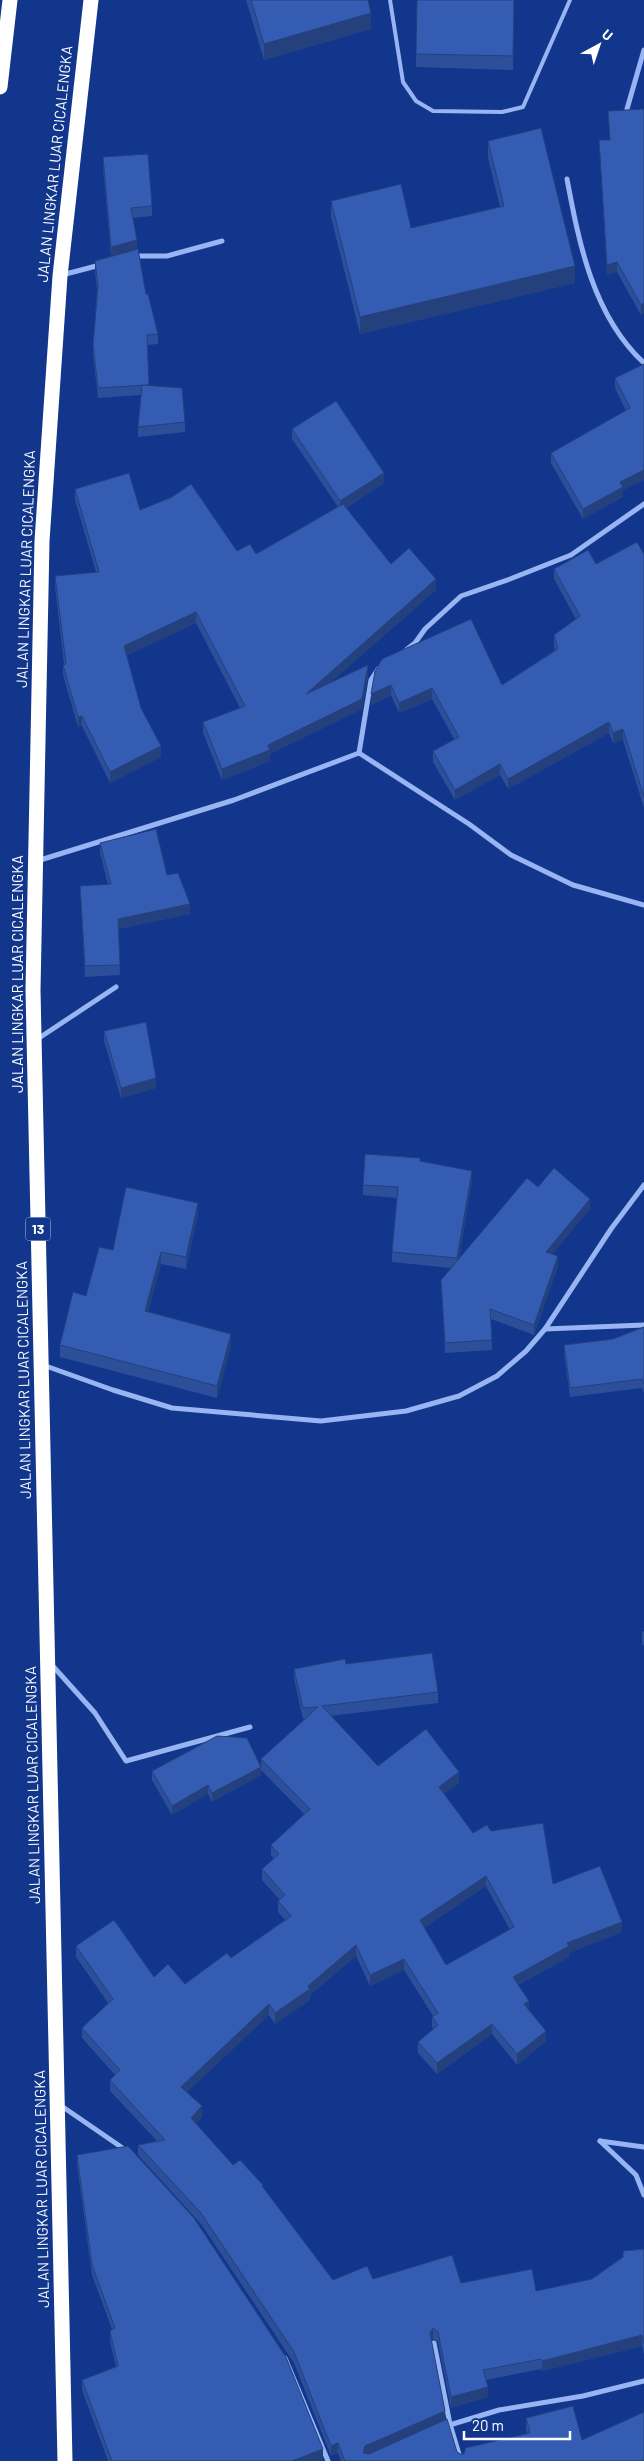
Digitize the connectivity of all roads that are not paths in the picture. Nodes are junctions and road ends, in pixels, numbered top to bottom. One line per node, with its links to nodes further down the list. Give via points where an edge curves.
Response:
1 (10, 0): 6 (highway)
2 (91, 0): 12 (highway, JALAN LINGKAR LUAR CICALENGKA / 13)
3 (390, 0): 4 (lane, via 403,82 416,101 433,111 502,112 522,107)
4 (570, 0)
5 (644, 50): 7 (street)
6 (0, 87)
7 (627, 109)
8 (567, 178): 13 (street, via 590,276 607,315 631,351)
9 (222, 240): 10 (street, via 167,256)
10 (128, 258)
11 (103, 264): 12 (street)
12 (60, 276): 18 (highway, JALAN LINGKAR LUAR CICALENGKA / 13, via 42,541)
13 (644, 362)
14 (644, 504): 15 (street, via 571,555 461,596 424,629 415,643)
15 (398, 653)
16 (383, 660): 17 (street, via 371,680)
17 (359, 753): 18 (street, via 234,800); 19 (street, via 470,824 511,855 573,885)
18 (35, 862): 21 (highway, JALAN LINGKAR LUAR CICALENGKA / 13)
19 (644, 905)
20 (116, 987): 21 (street)
21 (34, 1041): 25 (highway, JALAN LINGKAR LUAR CICALENGKA / 13)
22 (644, 1185): 24 (street)
23 (644, 1325): 24 (street)
24 (545, 1329): 25 (street, via 497,1376 459,1396 406,1411 321,1421 172,1408)
25 (41, 1364): 26 (highway, JALAN LINGKAR LUAR CICALENGKA / 13)
26 (48, 1660): 27 (street, via 95,1713 126,1761); 28 (highway, JALAN LINGKAR LUAR CICALENGKA / 13)
27 (250, 1727)
28 (57, 2103): 30 (street); 37 (highway, JALAN LINGKAR LUAR CICALENGKA / 13)
29 (644, 2147): 31 (street, via 600,2141 636,2175)
30 (130, 2154)
31 (644, 2195)
32 (434, 2343): 35 (street)
33 (280, 2350): 38 (street, via 290,2365)
34 (644, 2381): 35 (street, via 583,2396 499,2410)
35 (450, 2424): 36 (street); 39 (street)
36 (434, 2431)
37 (65, 2461)
38 (328, 2461)
39 (461, 2461)

